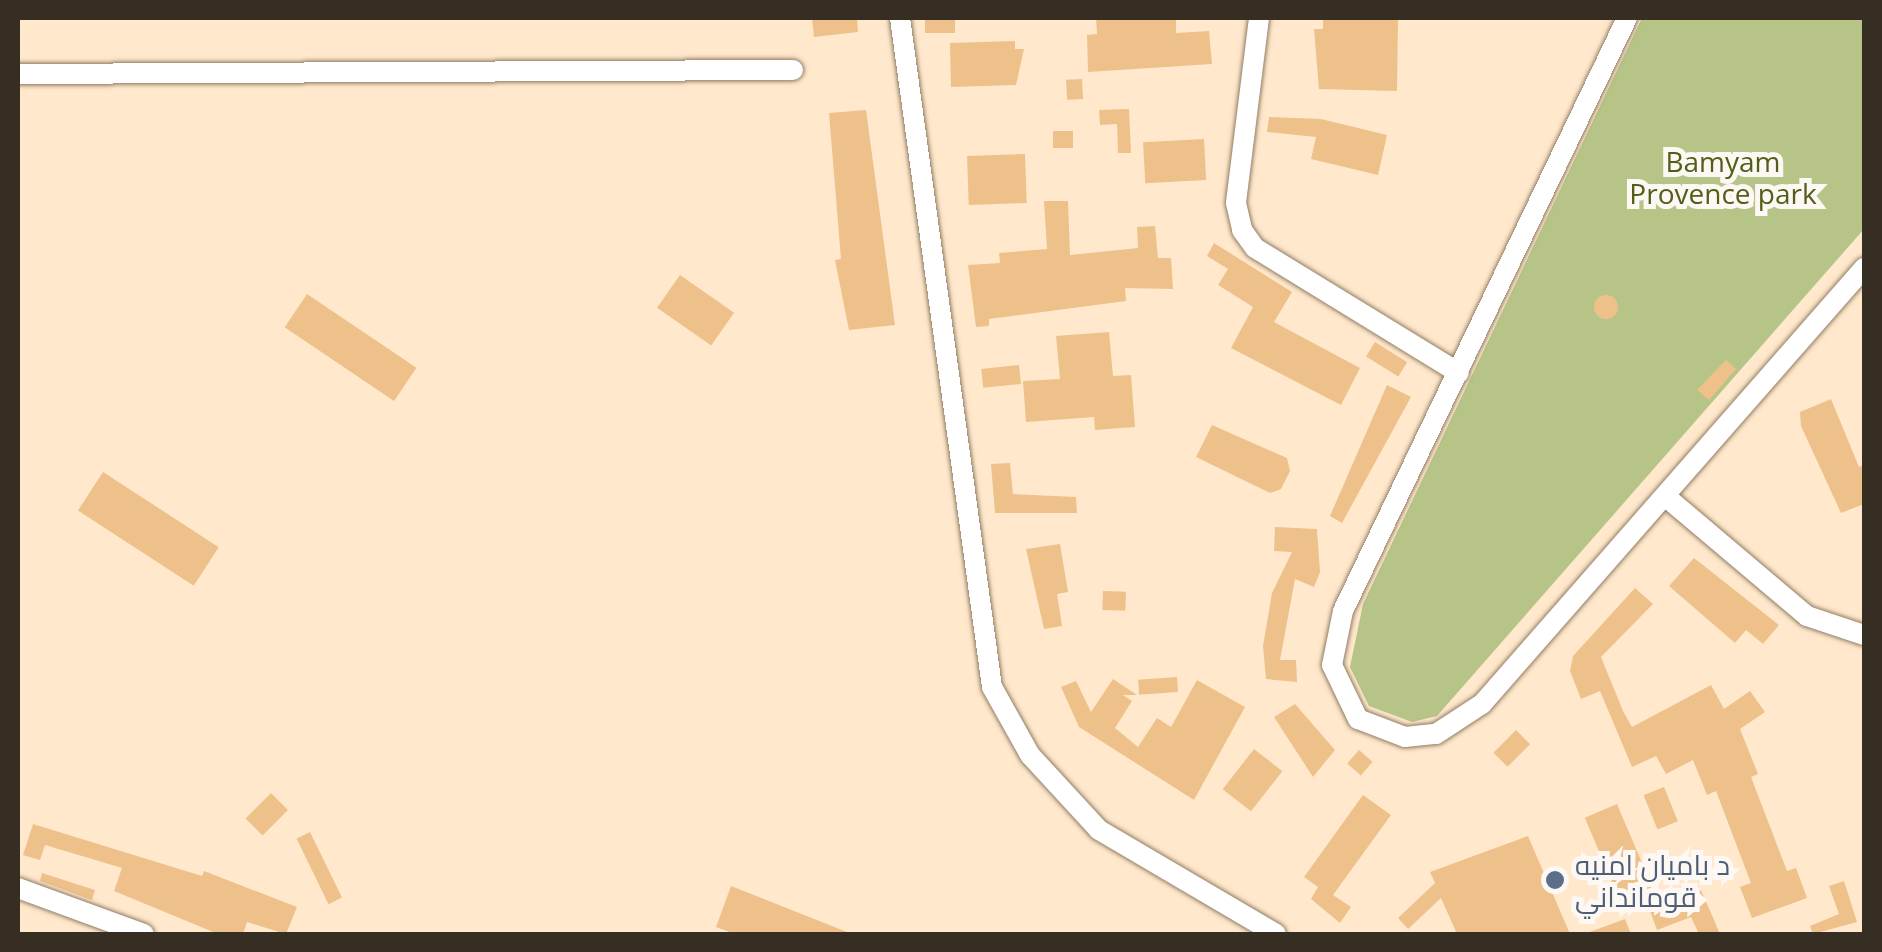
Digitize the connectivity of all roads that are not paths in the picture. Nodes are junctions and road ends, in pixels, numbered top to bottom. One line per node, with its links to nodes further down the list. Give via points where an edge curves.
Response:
1 (900, 18): 12 (street, via 992,688 1030,756 1099,830)
2 (1259, 18): 7 (street, via 1236,203 1242,230 1255,248)
3 (1628, 18): 7 (street)
4 (792, 70): 5 (street)
5 (18, 74)
6 (1864, 268): 8 (street)
7 (1459, 373): 8 (street, via 1342,612 1332,665 1358,718 1405,737 1436,734 1482,704)
8 (1665, 496): 9 (street, via 1806,616)
9 (1864, 634)
10 (18, 888): 11 (street)
11 (144, 934)
12 (1276, 934)

